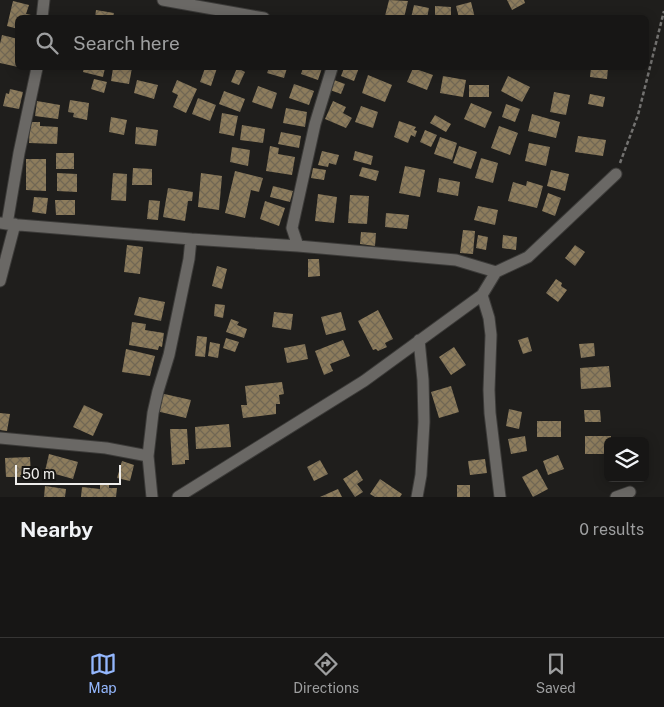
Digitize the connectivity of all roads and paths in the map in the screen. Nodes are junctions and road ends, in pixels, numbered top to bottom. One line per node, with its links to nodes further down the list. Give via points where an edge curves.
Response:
1 (44, 0): 4 (street)
2 (163, 0): 5 (street)
3 (664, 11): 8 (path, via 638,115)
4 (42, 15)
5 (247, 15)
6 (37, 70): 9 (street)
7 (331, 70): 11 (street, via 315,124 292,228)
8 (616, 174): 12 (street, via 528,257)
9 (7, 224): 10 (street); 13 (street)
10 (191, 239): 11 (street); 17 (street, via 170,355 153,413)
11 (298, 246): 12 (street, via 456,260)
12 (496, 272): 14 (street)
13 (0, 281)
14 (482, 295): 15 (street); 22 (street, via 489,318 490,413)
15 (419, 340): 20 (street, via 364,382); 21 (street, via 424,422)
16 (0, 438): 17 (street, via 106,448)
17 (148, 456): 19 (street)
18 (630, 492): 23 (street)
19 (152, 497)
20 (178, 497)
21 (417, 497)
22 (500, 497)
23 (616, 497)

